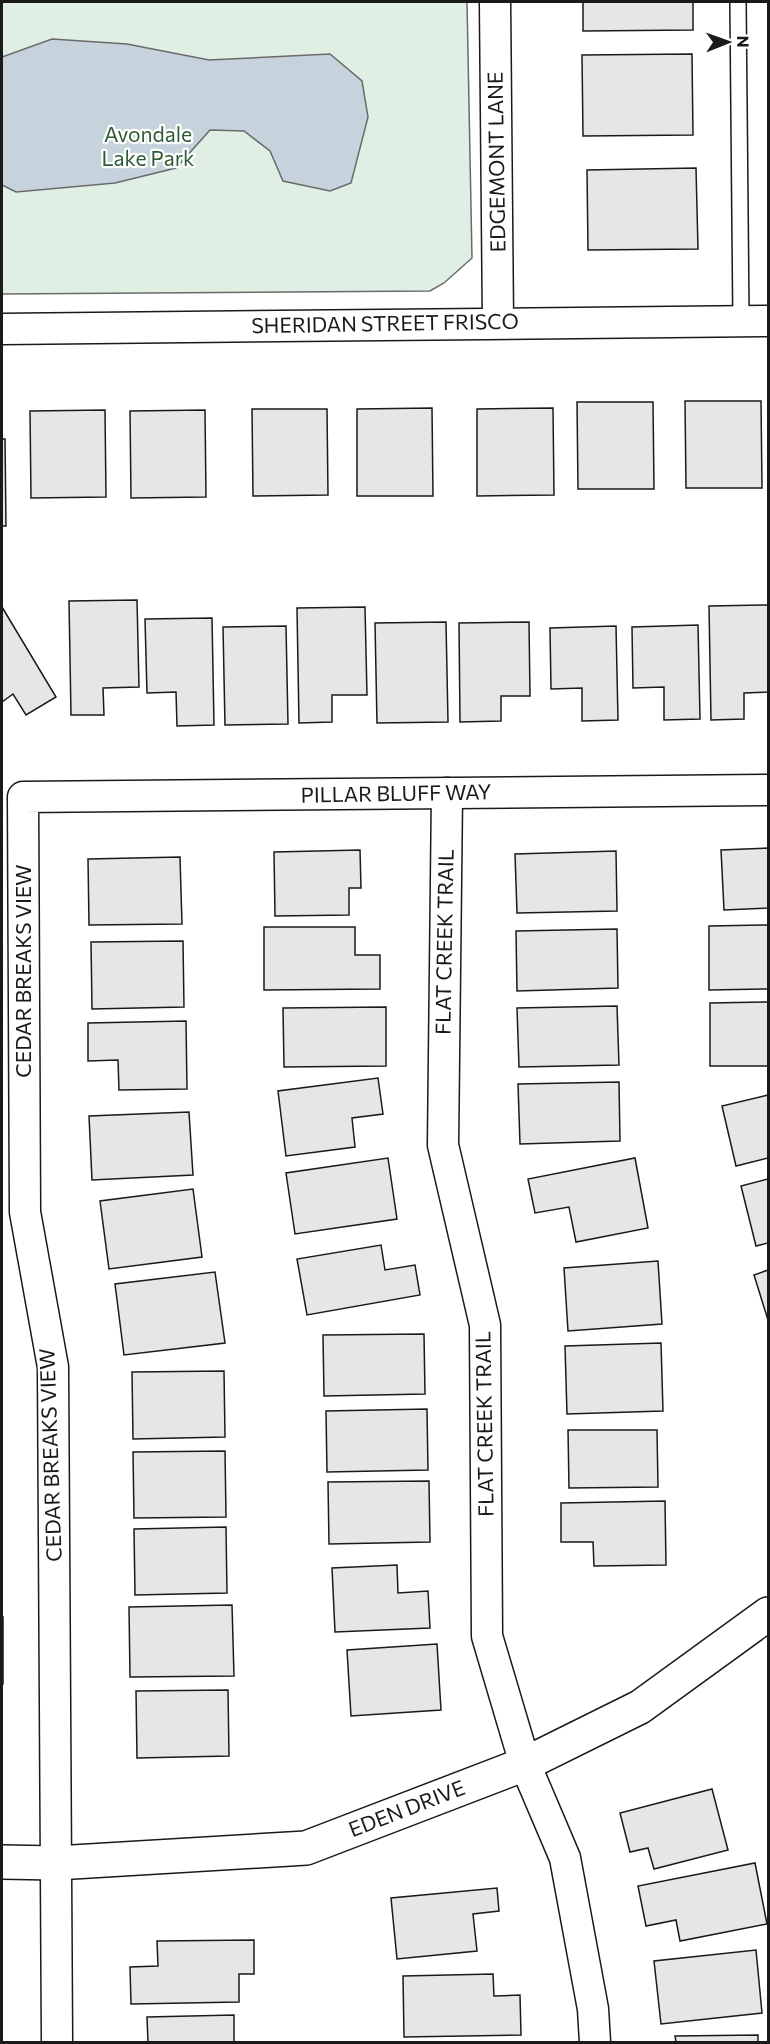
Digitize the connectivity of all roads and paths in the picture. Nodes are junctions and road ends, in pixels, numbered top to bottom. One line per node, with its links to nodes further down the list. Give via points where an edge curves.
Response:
1 (495, 2): 4 (street, EDGEMONT LANE)
2 (738, 2): 3 (lane)
3 (755, 321): 4 (street, SHERIDAN STREET FRISCO)
4 (498, 323): 5 (street, SHERIDAN STREET FRISCO)
5 (2, 329)
6 (768, 790): 7 (street, PILLAR BLUFF WAY)
7 (447, 793): 8 (street, PILLAR BLUFF WAY); 10 (street, FLAT CREEK TRAIL, via 443,1144 485,1324 487,1636)
8 (23, 797): 12 (street, CEDAR BREAKS VIEW, via 25,1212 53,1367)
9 (768, 1614): 10 (street, EDEN DRIVE, via 640,1707)
10 (525, 1764): 12 (street, EDEN DRIVE, via 306,1848); 14 (street, FLAT CREEK TRAIL, via 565,1858 593,2009)
11 (2, 1862): 12 (street, EDEN DRIVE)
12 (56, 1863): 13 (street, CEDAR BREAKS VIEW)
13 (57, 2043)
14 (595, 2043)

